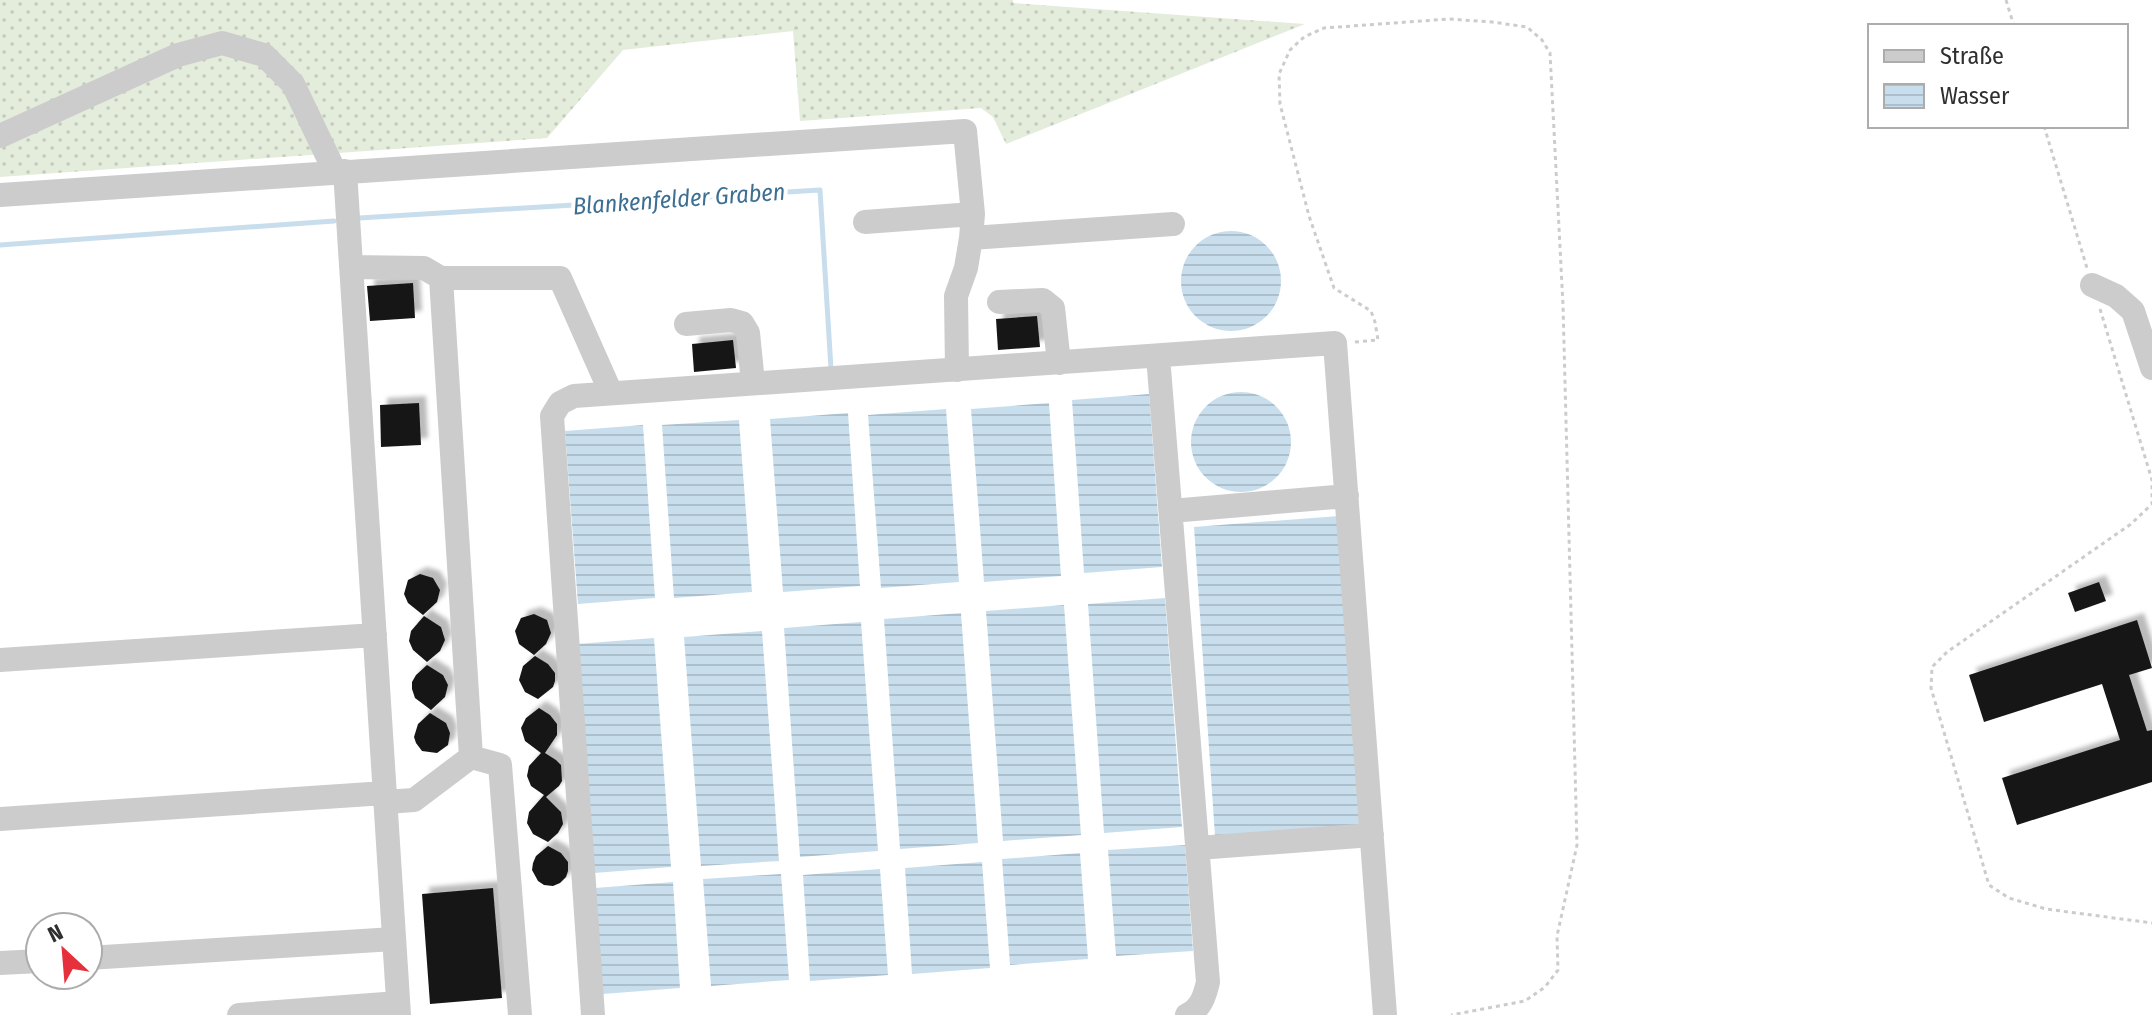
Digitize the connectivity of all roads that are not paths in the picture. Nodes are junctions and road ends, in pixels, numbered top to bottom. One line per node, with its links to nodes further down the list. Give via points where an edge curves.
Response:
1 (0, 136): 2 (lane, via 178,55 222,43 264,55 293,84)
2 (340, 172): 3 (lane); 6 (lane, via 965,131); 7 (lane)
3 (0, 195)
4 (865, 222): 6 (lane)
5 (1173, 224): 6 (lane)
6 (972, 226): 15 (lane, via 956,296)
7 (351, 267): 8 (lane, via 424,268); 20 (lane)
8 (441, 278): 17 (lane, via 560,278); 22 (lane)
9 (2092, 285): 14 (lane, via 2133,311)
10 (999, 302): 13 (lane, via 1043,300 1053,308)
11 (686, 324): 16 (lane, via 742,323 748,333)
12 (1158, 356): 13 (lane); 18 (lane, via 1335,343); 19 (lane)
13 (1059, 363): 15 (lane)
14 (2152, 368)
15 (957, 370): 16 (lane)
16 (753, 383): 17 (lane)
17 (611, 393): 34 (lane, via 574,396 560,403 552,416)
18 (1347, 496): 19 (lane); 25 (lane)
19 (1171, 511): 26 (lane)
20 (375, 635): 21 (lane); 23 (lane)
21 (0, 660)
22 (471, 757): 23 (lane, via 414,800); 33 (lane, via 500,765)
23 (385, 798): 24 (lane); 27 (lane)
24 (0, 819)
25 (1372, 835): 26 (lane); 36 (lane)
26 (1198, 848): 35 (lane, via 1208,982 1204,998)
27 (394, 939): 28 (lane); 31 (lane)
28 (104, 957)
29 (24, 962): 30 (lane)
30 (0, 963)
31 (398, 1009): 32 (lane)
32 (239, 1015)
33 (520, 1015)
34 (593, 1015)
35 (1187, 1015)
36 (1385, 1015)

